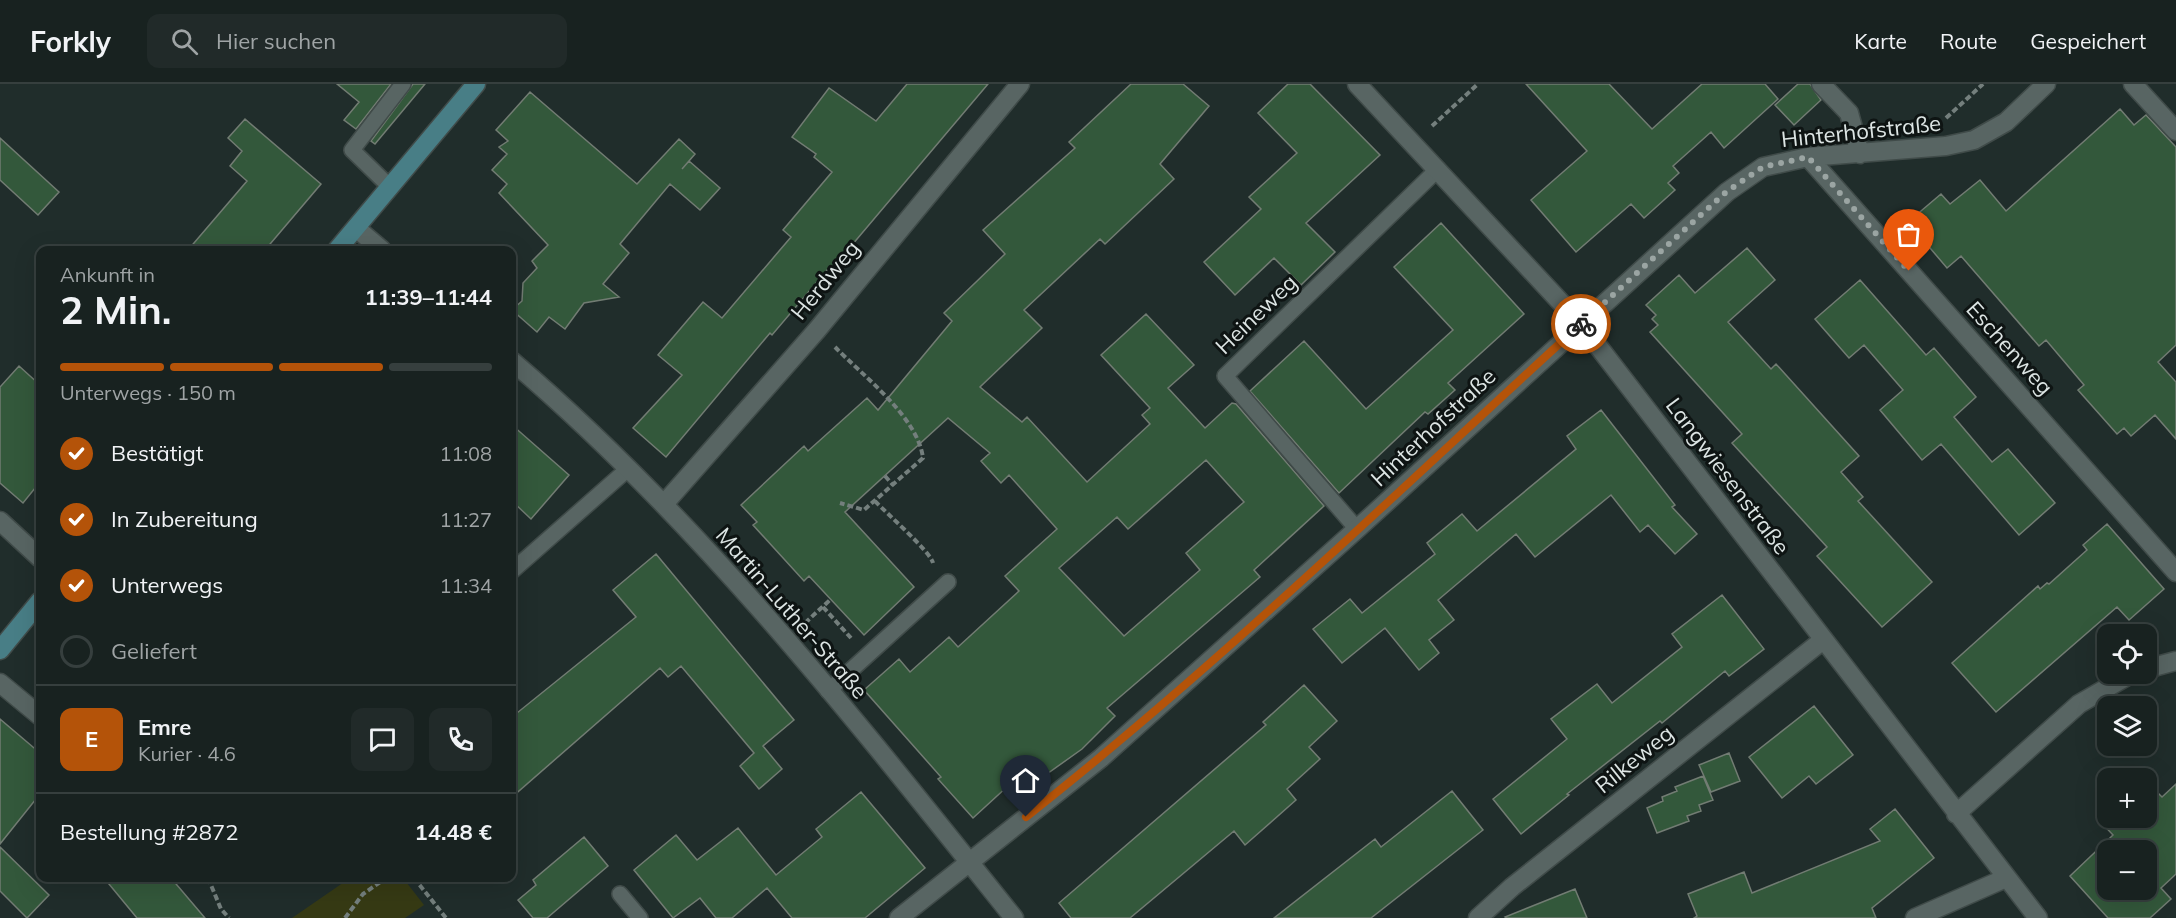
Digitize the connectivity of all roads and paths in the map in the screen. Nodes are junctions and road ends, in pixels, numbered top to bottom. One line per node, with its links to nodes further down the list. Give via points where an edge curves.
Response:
1 (404, 84): 14 (lane, via 352,150)
2 (476, 84): 14 (main road)
3 (1020, 84): 19 (street, Herdweg)
4 (1358, 84): 10 (street, Langwiesenstraße)
5 (1478, 84): 10 (path)
6 (1821, 84): 11 (street, via 1849,113)
7 (2046, 84): 11 (street, Hinterhofstraße, via 2006,122 1974,140)
8 (2133, 84): 9 (street)
9 (2176, 131)
10 (1414, 143): 13 (street, Langwiesenstraße)
11 (1860, 154): 12 (street, Hinterhofstraße)
12 (1808, 157): 18 (street, Hinterhofstraße, via 1763,167 1726,192); 31 (street, Eschenweg)
13 (1438, 169): 18 (street, Langwiesenstraße); 28 (lane, Heineweg, via 1225,376)
14 (390, 187): 15 (main road)
15 (356, 228): 16 (main road); 17 (street)
16 (340, 246)
17 (377, 246)
18 (1581, 324): 28 (street, Hinterhofstraße); 36 (street, Langwiesenstraße)
19 (817, 330): 23 (path, via 905,418 921,444 923,458); 25 (street, Herdweg)
20 (516, 364): 21 (street, Martin-Luther-Straße)
21 (629, 468): 25 (street, Martin-Luther-Straße); 30 (lane)
22 (885, 476): 23 (path)
23 (893, 485): 24 (path)
24 (875, 501): 26 (path, via 864,510); 32 (path, via 933,560)
25 (664, 504): 43 (street, Martin-Luther-Straße)
26 (840, 504)
27 (0, 521): 29 (street)
28 (1358, 529): 46 (street, Hinterhofstraße, via 1101,758)
29 (36, 554)
30 (516, 567)
31 (2176, 572)
32 (934, 573)
33 (948, 582): 43 (lane)
34 (36, 606): 38 (main road)
35 (822, 607): 37 (path)
36 (1823, 640): 45 (street, Langwiesenstraße); 58 (street, Rilkeweg)
37 (857, 645)
38 (0, 650)
39 (2176, 661): 40 (street)
40 (2157, 666)
41 (0, 683): 44 (street)
42 (2114, 684): 45 (street, via 2079,704)
43 (828, 691): 46 (street, Martin-Luther-Straße)
44 (36, 713)
45 (1956, 814): 47 (street, Langwiesenstraße)
46 (969, 862): 56 (street, Hinterhofstraße); 57 (street, Martin-Luther-Straße)
47 (2006, 878): 59 (street); 60 (street, Langwiesenstraße)
48 (210, 882): 52 (path)
49 (381, 882): 53 (path, via 363,894)
50 (417, 882): 54 (path)
51 (620, 894): 55 (lane)
52 (229, 918)
53 (345, 918)
54 (446, 918)
55 (640, 918)
56 (899, 918)
57 (1014, 918)
58 (1478, 918)
59 (1915, 918)
60 (2038, 918)

